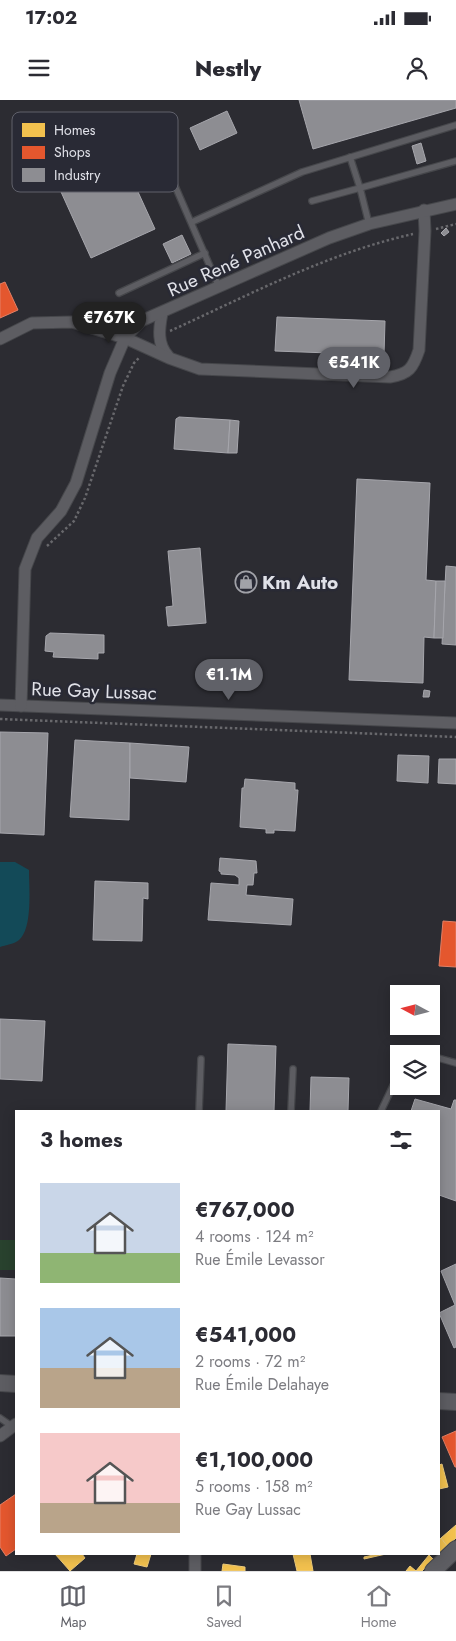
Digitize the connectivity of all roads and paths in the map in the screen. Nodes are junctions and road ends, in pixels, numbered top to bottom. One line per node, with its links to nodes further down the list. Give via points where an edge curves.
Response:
1 (456, 124): 2 (lane)
2 (350, 157): 4 (lane); 9 (lane, via 302,172)
3 (456, 161): 4 (lane)
4 (360, 188): 6 (lane); 10 (lane)
5 (178, 191): 9 (lane)
6 (312, 201)
7 (456, 204): 8 (street, Rue René Panhard)
8 (424, 210): 10 (street, Rue René Panhard); 12 (street)
9 (192, 222): 13 (lane)
10 (369, 224): 14 (street, Rue René Panhard, via 329,238)
11 (456, 224): 12 (path)
12 (425, 231): 19 (path, via 315,265 168,332); 21 (street, via 419,350 414,364 404,375 200,369)
13 (205, 253): 14 (lane); 15 (lane)
14 (219, 287): 16 (street, Rue René Panhard)
15 (119, 293)
16 (162, 313): 17 (street, Rue René Panhard, via 141,321); 19 (street)
17 (125, 338): 18 (street, via 72,322 32,323); 20 (street); 24 (street, Rue René Panhard, via 110,373 76,483 60,511 36,538 25,569)
18 (0, 339)
19 (160, 339): 21 (street, via 164,352)
20 (148, 348): 21 (street); 22 (path, via 134,363 123,386 74,521)
21 (170, 358)
22 (42, 551)
23 (0, 705): 24 (street, Rue Gay Lussac)
24 (21, 706): 26 (path); 27 (street, Rue Gay Lussac)
25 (0, 719): 26 (path)
26 (14, 720): 28 (path)
27 (456, 723)
28 (456, 738)
29 (201, 1059): 34 (lane)
30 (440, 1059): 31 (lane)
31 (456, 1063)
32 (293, 1069): 35 (lane)
33 (390, 1092): 36 (lane)
34 (199, 1110)
35 (291, 1110)
36 (381, 1110)
37 (0, 1383): 38 (street)
38 (15, 1384)
39 (440, 1402): 40 (street)
40 (456, 1402)
41 (0, 1418): 42 (lane)
42 (15, 1426): 43 (street)
43 (0, 1436)
44 (195, 1555): 46 (street)
45 (452, 1555): 47 (street)
46 (195, 1571)
47 (433, 1571)

